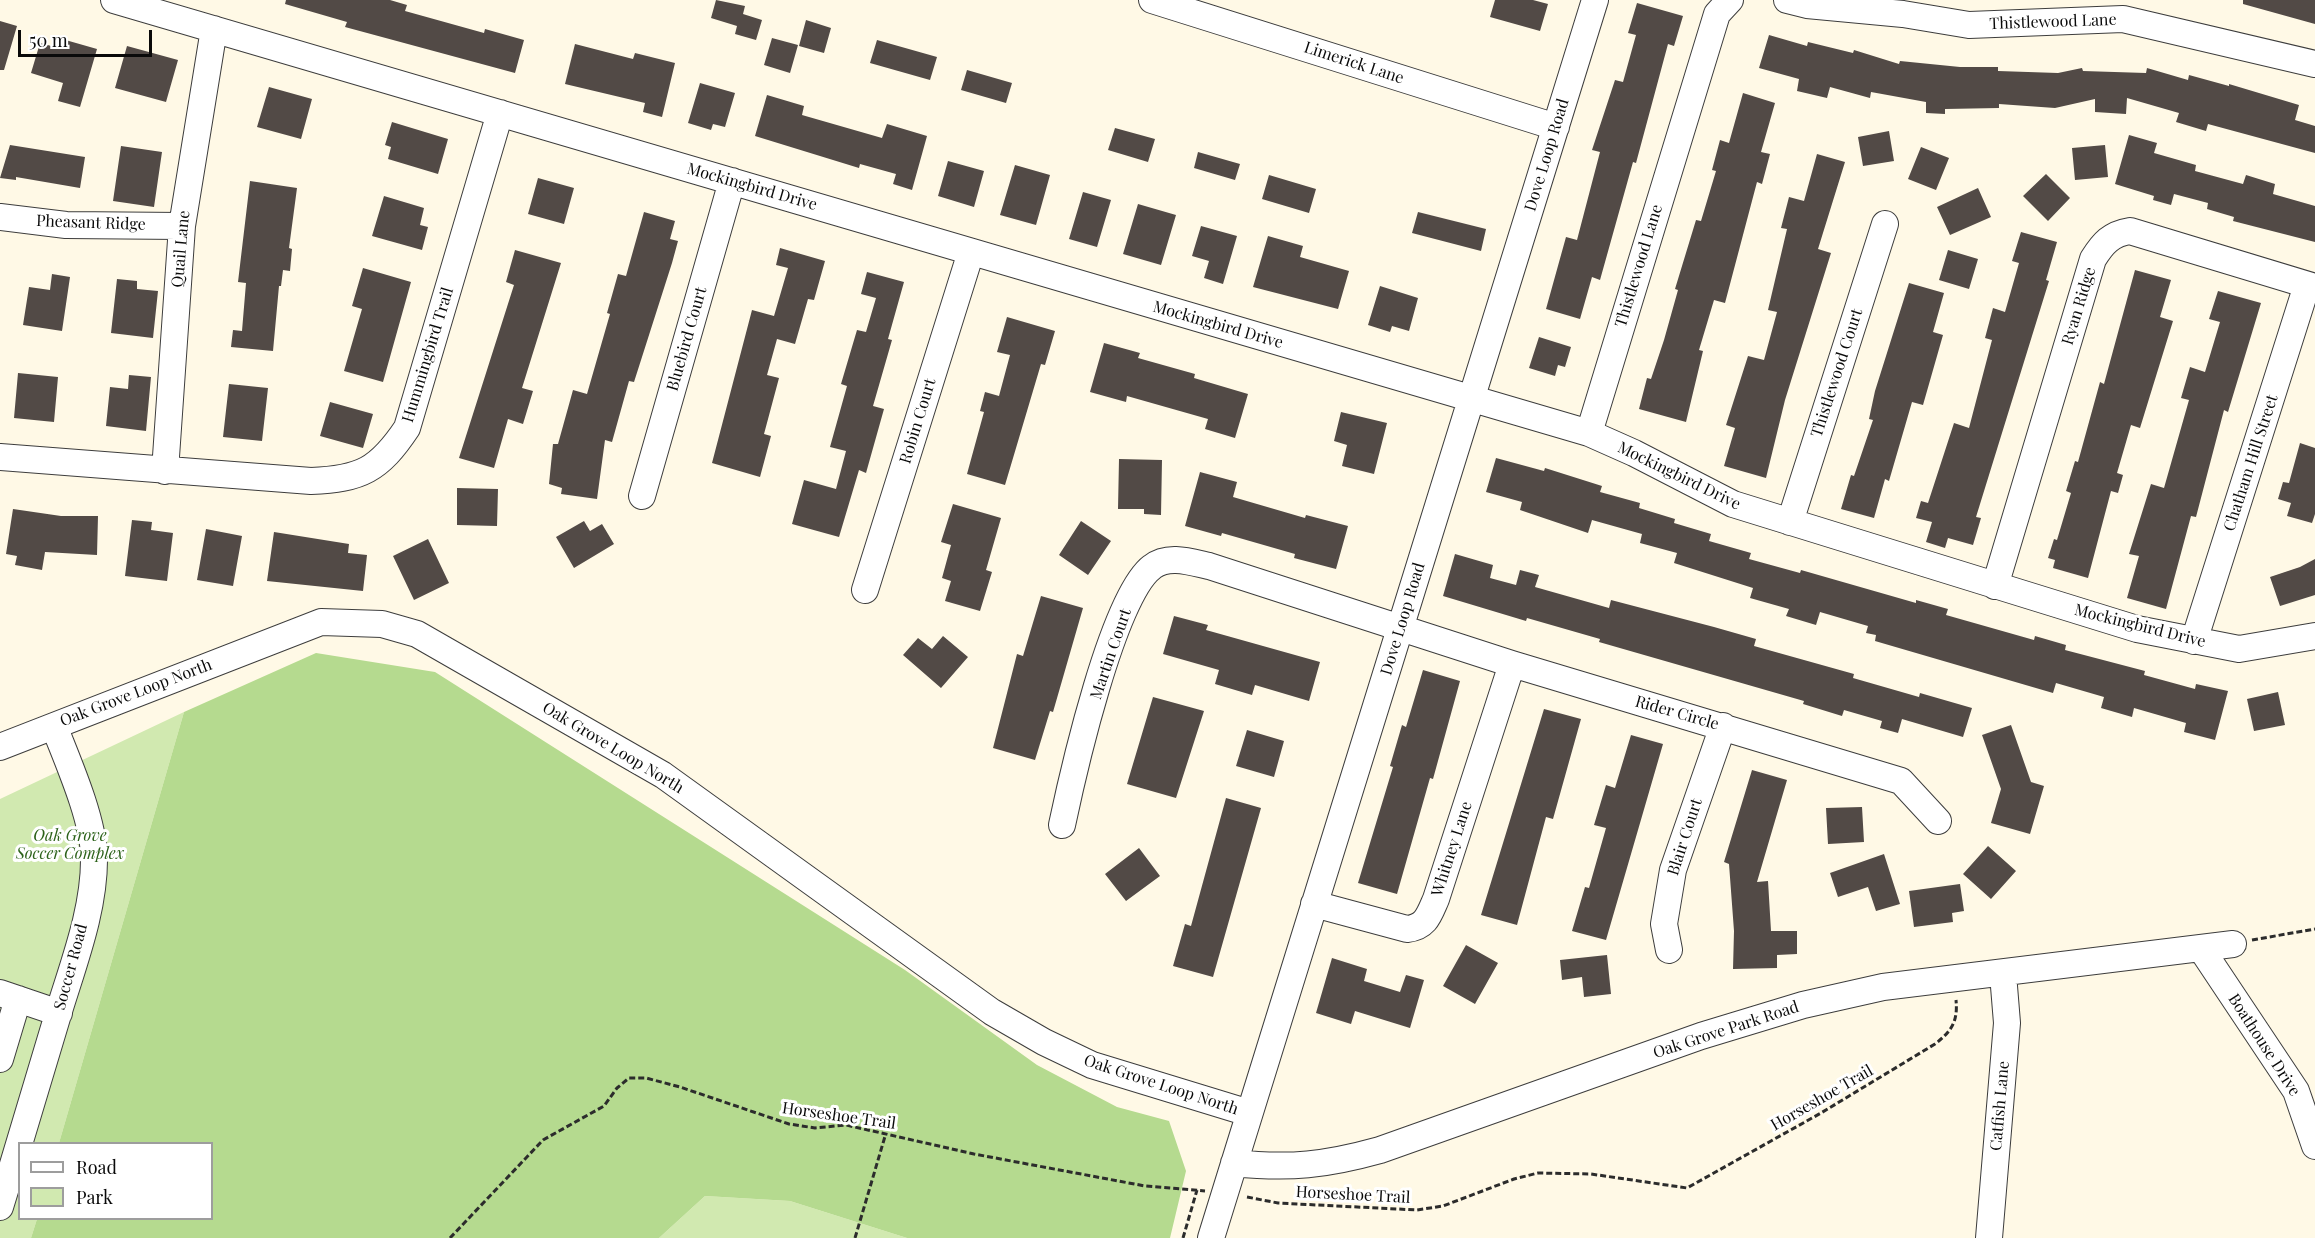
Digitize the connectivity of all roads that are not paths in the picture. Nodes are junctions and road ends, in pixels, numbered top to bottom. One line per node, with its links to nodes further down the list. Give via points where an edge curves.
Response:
1 (114, 0): 7 (street, Mockingbird Drive)
2 (1152, 0): 10 (street, Limerick Lane)
3 (1595, 0): 10 (street, Dove Loop Road)
4 (1730, 0): 18 (street, Thistlewood Lane, via 1718,14 1695,82)
5 (1787, 0): 6 (street, Thistlewood Lane, via 1969,25)
6 (2124, 10): 8 (street, Thistlewood Lane)
7 (214, 29): 9 (street, Mockingbird Drive); 14 (street, Quail Lane)
8 (2315, 64)
9 (500, 113): 11 (street, Mockingbird Drive); 20 (street, Hummingbird Trail, via 407,428 389,455 360,474 333,480)
10 (1556, 127): 17 (street, Dove Loop Road)
11 (732, 181): 15 (street, Mockingbird Drive); 21 (street, Bluebird Court)
12 (0, 218): 14 (street, Pheasant Ridge, via 66,225)
13 (1885, 224): 22 (street, Thistlewood Court)
14 (182, 226): 20 (street, Quail Lane)
15 (971, 252): 17 (street, Mockingbird Drive); 24 (street, Robin Court)
16 (2311, 286): 23 (street, Ryan Ridge, via 2130,231 2116,233 2104,243 2093,259); 27 (street, Chatham Hill Street)
17 (1471, 400): 18 (street, Mockingbird Drive); 25 (street, Dove Loop Road)
18 (1589, 433): 22 (street, Mockingbird Drive, via 1733,504)
19 (0, 457): 20 (street, Hummingbird Trail)
20 (165, 471)
21 (642, 496)
22 (1790, 522): 23 (street, Mockingbird Drive)
23 (1995, 586): 27 (street, Mockingbird Drive, via 2137,629)
24 (865, 590)
25 (1401, 626): 28 (street, Rider Circle); 33 (street, Martin Court, via 1209,566 1164,560 1151,567 1119,621 1079,746); 34 (street, Dove Loop Road)
26 (2315, 636): 27 (street, Mockingbird Drive, via 2239,649)
27 (2194, 641)
28 (1512, 664): 30 (street, Rider Circle); 34 (street, Whitney Lane, via 1436,899 1425,922 1418,928 1407,929)
29 (54, 726): 31 (street, Oak Grove Loop North); 40 (street, Soccer Road, via 76,785 94,855 79,947); 42 (street, Oak Grove Loop North, via 321,622 382,624 417,634 663,775 992,1012 1044,1042 1092,1065)
30 (1723, 726): 32 (street, Rider Circle, via 1901,781); 36 (street, Blair Court, via 1673,870 1664,924)
31 (0, 747)
32 (1938, 821)
33 (1062, 825)
34 (1314, 904): 42 (street, Dove Loop Road)
35 (2232, 944): 37 (street, Oak Grove Park Road)
36 (1670, 950)
37 (2202, 950): 38 (street, Oak Grove Park Road); 44 (street, Boathouse Drive, via 2296,1091)
38 (2003, 974): 45 (street, Oak Grove Park Road, via 1884,987 1803,1005 1701,1036 1461,1123 1331,1164 1279,1168); 48 (street, Catfish Lane, via 2007,1023)
39 (9, 996): 40 (street); 41 (street)
40 (59, 1013): 43 (street, Soccer Road)
41 (0, 1059)
42 (1250, 1113): 45 (street, Dove Loop Road)
43 (10, 1136): 46 (street, Soccer Road)
44 (2315, 1146)
45 (1234, 1163): 47 (street, Dove Loop Road)
46 (0, 1208)
47 (1211, 1238)
48 (1989, 1238)

